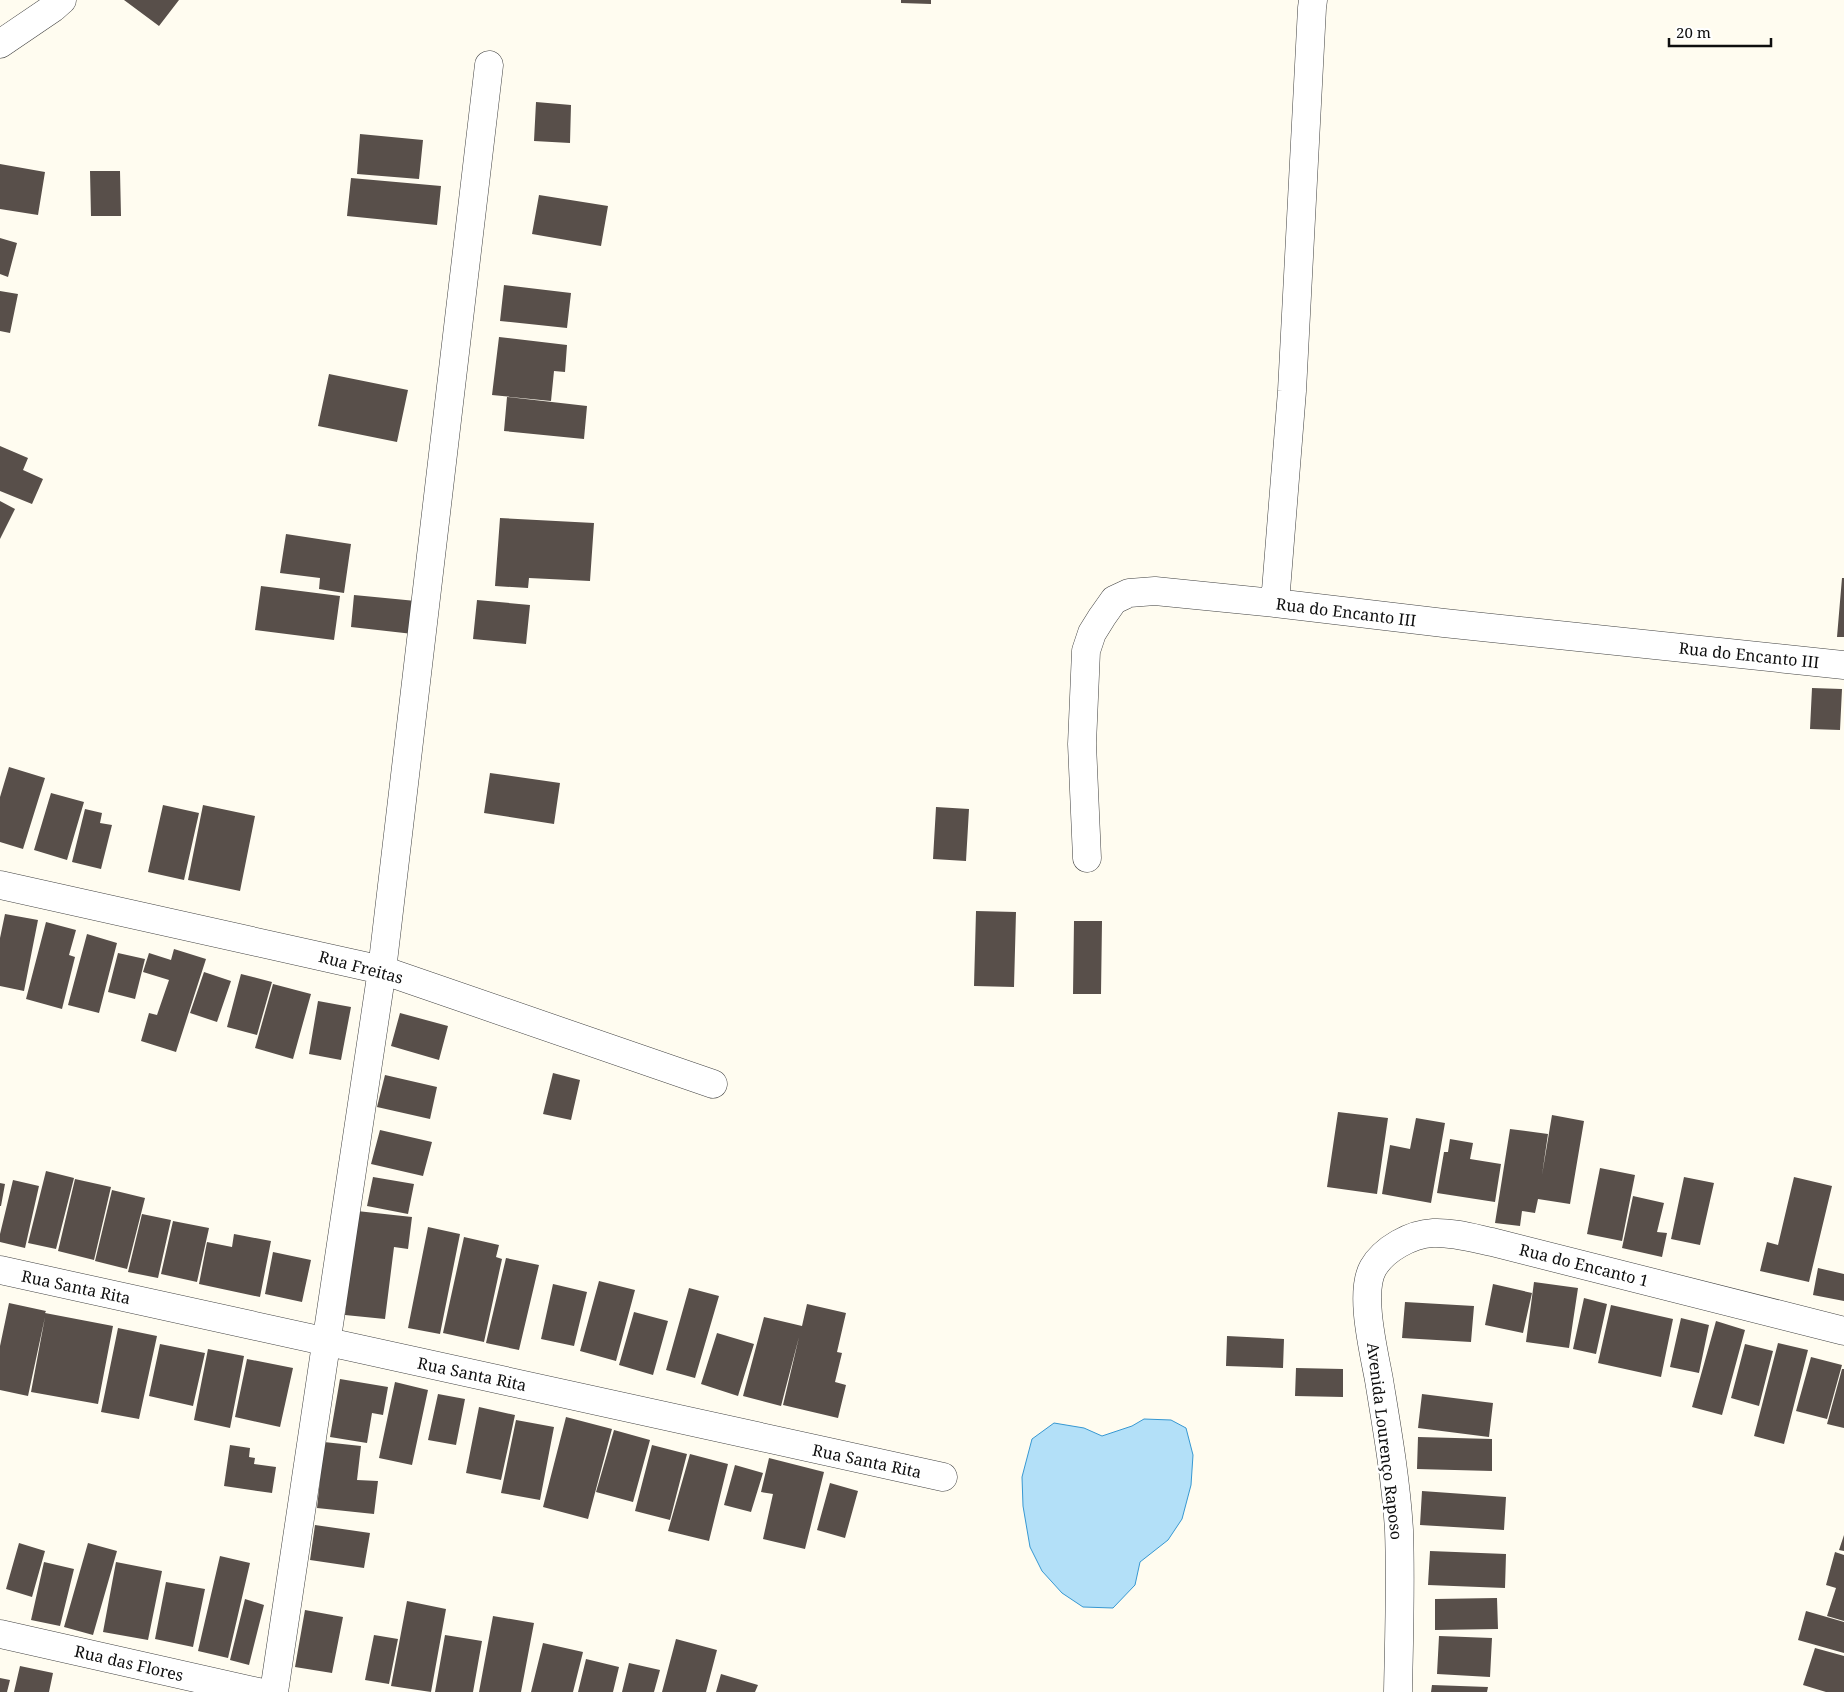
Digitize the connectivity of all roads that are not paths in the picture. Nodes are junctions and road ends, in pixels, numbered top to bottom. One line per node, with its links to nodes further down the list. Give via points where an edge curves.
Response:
1 (62, 0): 3 (street)
2 (1313, 0): 5 (street, via 1292,391)
3 (0, 44)
4 (489, 65): 9 (street)
5 (1275, 603): 6 (street, Rua do Encanto III, via 1444,624); 7 (street, Rua do Encanto III, via 1155,591 1129,593 1114,600 1092,633 1086,652 1082,744)
6 (1844, 665)
7 (1087, 858)
8 (0, 885): 9 (street, Rua Freitas)
9 (382, 970): 10 (street, Rua Freitas); 14 (street)
10 (713, 1084)
11 (0, 1270): 14 (street, Rua Santa Rita)
12 (1368, 1309): 13 (street, Rua do Encanto 1, via 1372,1269 1384,1254 1401,1243 1432,1233 1492,1242); 19 (street, Avenida Lourenço Raposo, via 1399,1528)
13 (1844, 1332)
14 (326, 1342): 15 (street, Rua Santa Rita); 18 (street)
15 (943, 1477)
16 (0, 1634): 17 (street, Rua das Flores)
17 (258, 1692)
18 (274, 1692)
19 (1398, 1692)

